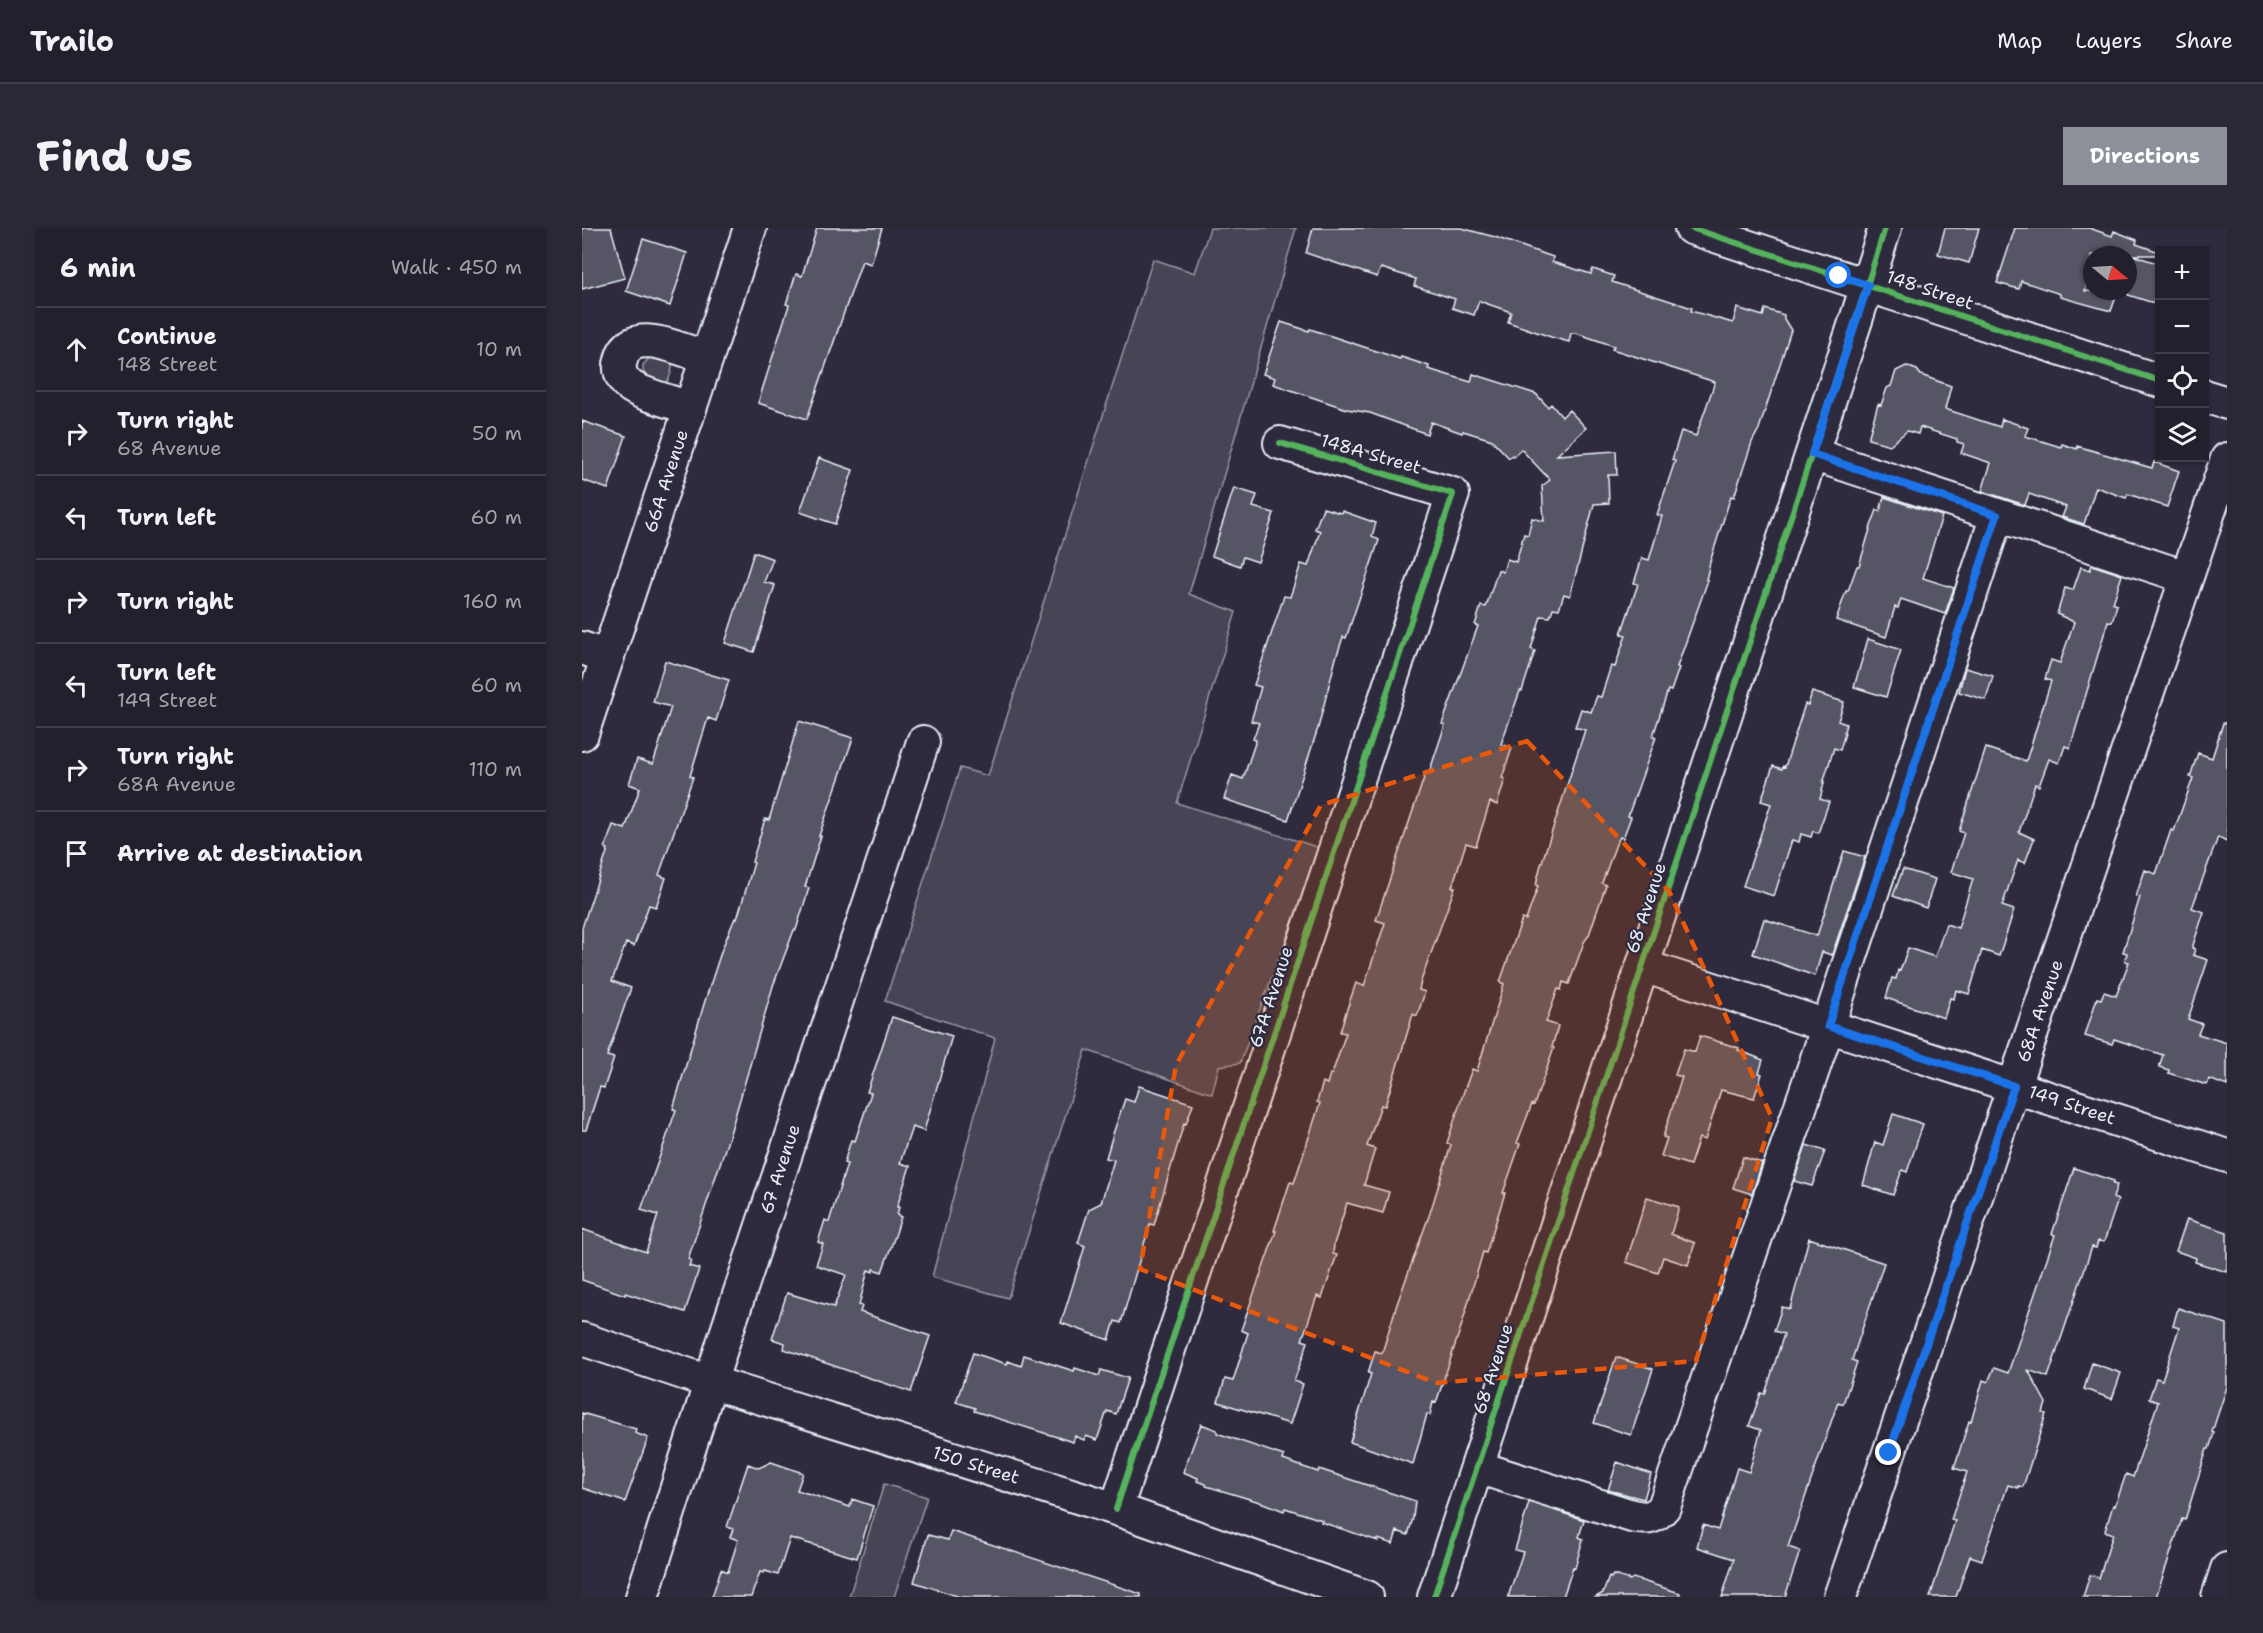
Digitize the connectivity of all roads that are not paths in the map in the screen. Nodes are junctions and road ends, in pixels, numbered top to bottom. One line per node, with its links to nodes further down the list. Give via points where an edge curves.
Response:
1 (750, 228): 5 (street, 66A Avenue)
2 (1691, 228): 4 (street, 148 Street)
3 (1885, 228): 4 (street, 68 Avenue)
4 (1868, 285): 6 (street, 148 Street); 11 (street, 68 Avenue)
5 (707, 358): 9 (street, 66A Avenue); 9 (street, via 648,340 631,344 621,357 621,373 630,387)
6 (2155, 379)
7 (2209, 397): 8 (street)
8 (2227, 403)
9 (690, 408): 16 (street, 66A Avenue)
10 (1280, 443): 13 (street, 148A Street)
11 (1812, 454): 14 (street); 19 (street, 68 Avenue)
12 (2227, 459): 15 (street, 68A Avenue)
13 (1453, 494): 26 (street, 67A Avenue)
14 (1997, 515): 15 (street); 20 (street)
15 (2186, 578): 21 (street, 68A Avenue)
16 (595, 653): 17 (street, 66A Avenue)
17 (582, 734)
18 (923, 742): 24 (street, 67 Avenue)
19 (1643, 966): 20 (street, 149 Street); 25 (street, 68 Avenue)
20 (1828, 1026): 21 (street, 149 Street); 25 (street, via 1664,1507 1657,1516 1632,1516)
21 (2014, 1086): 22 (street, 149 Street); 31 (street, 68A Avenue)
22 (2227, 1156)
23 (582, 1339): 24 (street, 150 Street)
24 (710, 1382): 26 (street, 150 Street); 28 (street, 67 Avenue)
25 (1477, 1467): 30 (street, 68 Avenue)
26 (1116, 1509): 29 (street, 150 Street)
27 (2227, 1569): 32 (street)
28 (642, 1597)
29 (1367, 1597)
30 (1434, 1597)
31 (1840, 1597)
32 (2218, 1597)

